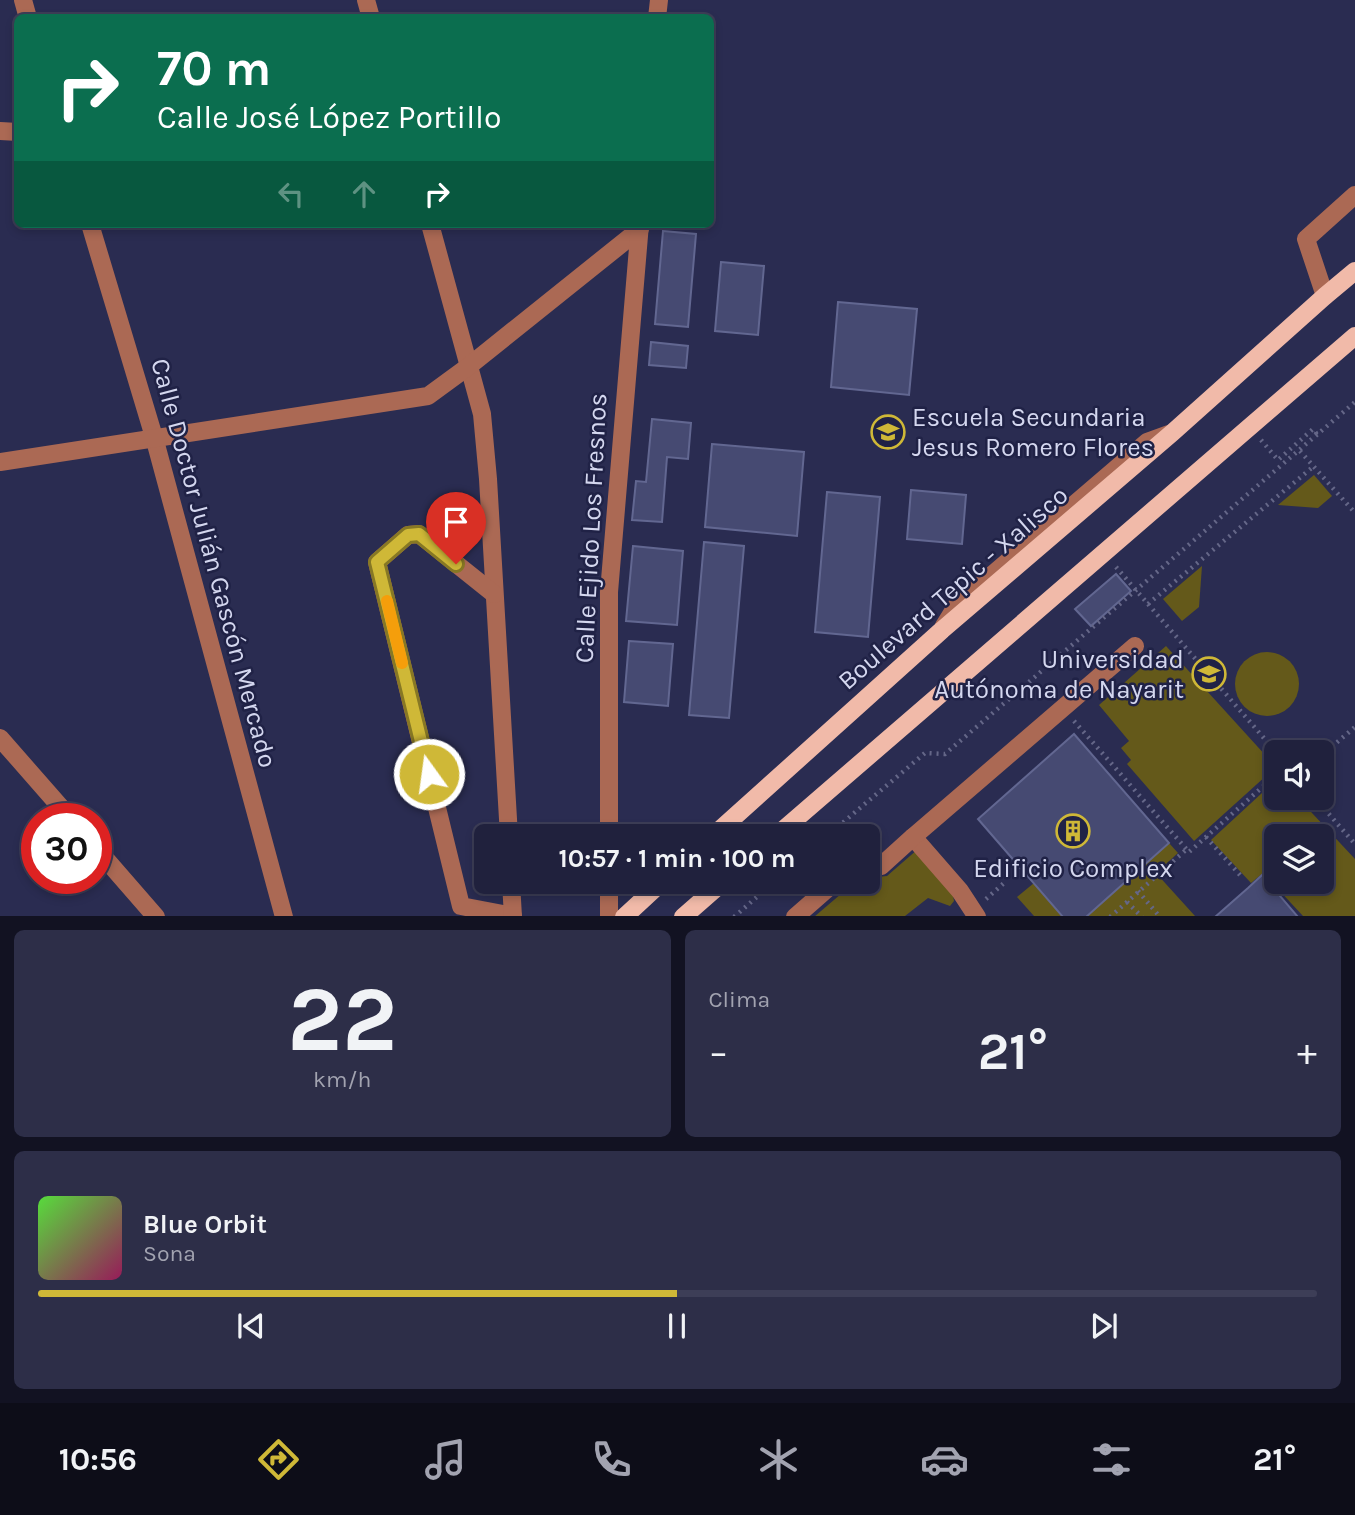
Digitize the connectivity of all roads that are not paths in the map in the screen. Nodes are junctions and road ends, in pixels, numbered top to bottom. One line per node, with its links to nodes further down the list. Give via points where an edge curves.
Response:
1 (1355, 195): 7 (street, via 1306,239)
2 (91, 228): 10 (street, Calle Doctor Julián Gascón Mercado)
3 (431, 228): 9 (street)
4 (638, 228): 9 (street)
5 (640, 228): 17 (street, Calle Ejido Los Fresnos, via 609,592)
6 (1355, 271): 7 (main road, Boulevard Tepic - Xalisco)
7 (1325, 296): 18 (main road, Boulevard Tepic - Xalisco)
8 (1355, 336): 19 (main road)
9 (469, 366): 10 (street, via 428,396); 12 (street, via 482,414)
10 (154, 437): 11 (street); 30 (street, Calle Doctor Julián Gascón Mercado)
11 (0, 462)
12 (494, 594): 16 (street); 31 (street, via 419,534 408,535 377,562 461,906)
13 (1135, 646): 20 (street)
14 (0, 738): 15 (street)
15 (57, 803)
16 (508, 824)
17 (609, 824)
18 (726, 824)
19 (790, 824)
20 (913, 837): 22 (street); 28 (street, via 960,891)
21 (112, 866): 29 (street)
22 (880, 866)
23 (512, 894): 31 (street)
24 (609, 894): 32 (street)
25 (649, 894): 33 (main road)
26 (709, 894): 34 (main road)
27 (821, 894): 35 (street)
28 (972, 915)
29 (156, 916)
30 (284, 916)
31 (513, 916)
32 (609, 916)
33 (624, 916)
34 (683, 916)
35 (795, 916)

